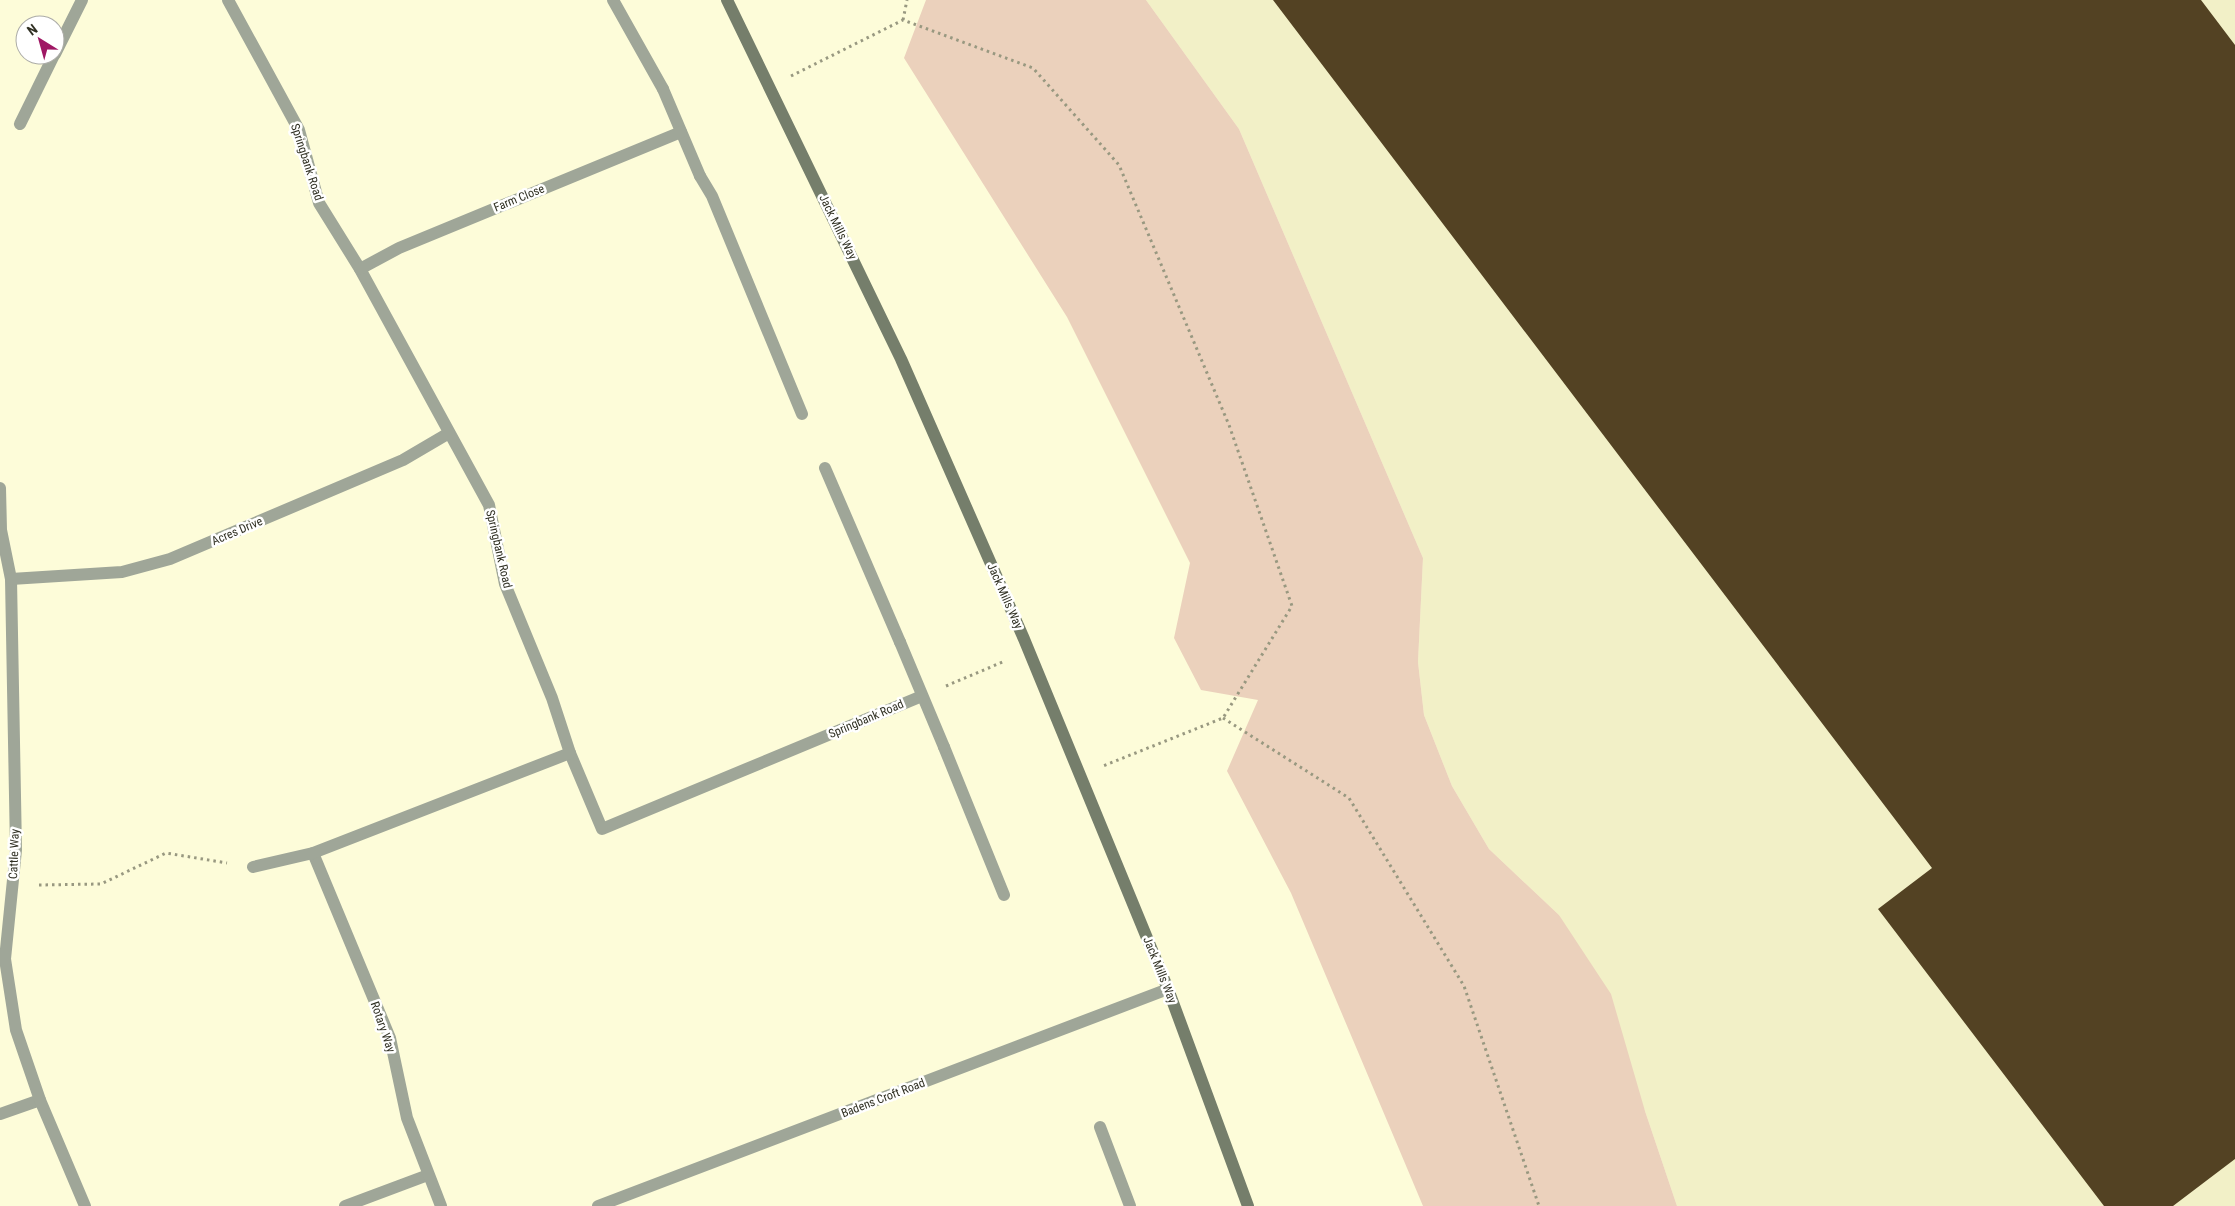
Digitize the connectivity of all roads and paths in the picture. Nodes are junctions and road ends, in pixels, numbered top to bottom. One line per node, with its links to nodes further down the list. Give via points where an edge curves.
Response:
1 (82, 0): 7 (street)
2 (229, 0): 12 (street, Springbank Road, via 299,130 319,203)
3 (613, 0): 11 (street, via 663,88)
4 (727, 0): 9 (main road, Jack Mills Way)
5 (907, 0): 6 (path)
6 (902, 20): 9 (path); 21 (path, via 1033,68 1119,165 1229,425 1292,606)
7 (65, 34)
8 (50, 65): 10 (street)
9 (771, 87): 19 (main road, Jack Mills Way, via 901,359)
10 (20, 124)
11 (681, 132): 12 (street, Farm Close, via 399,248); 13 (street, via 712,196)
12 (360, 269): 14 (street, Springbank Road)
13 (802, 414)
14 (449, 433): 18 (street, Acres Drive, via 403,460 170,559 122,572); 22 (street, Springbank Road, via 489,505 505,584 552,698)
15 (825, 468): 20 (street)
16 (0, 488): 17 (street, Cattle Way)
17 (1, 530): 18 (street, Cattle Way)
18 (11, 579): 26 (street, Cattle Way, via 16,850)
19 (1029, 651): 20 (path); 23 (main road, Jack Mills Way)
20 (922, 696): 22 (street, Springbank Road, via 602,829); 27 (street)
21 (1223, 718): 23 (path); 39 (path, via 1349,798 1464,986)
22 (570, 753): 24 (street)
23 (1080, 775): 28 (main road, Jack Mills Way)
24 (313, 853): 25 (street); 32 (street, Rotary Way, via 390,1038 407,1118)
25 (253, 867): 26 (path, via 166,854 101,884)
26 (6, 885): 29 (street, Cattle Way, via 5,959 16,1030)
27 (1004, 895)
28 (1168, 990): 36 (street, Badens Croft Road); 38 (main road, Jack Mills Way)
29 (40, 1100): 30 (street); 33 (street, Cattle Way)
30 (0, 1114)
31 (1100, 1127): 37 (street)
32 (428, 1175): 34 (street); 35 (street, Rotary Way)
33 (85, 1206)
34 (345, 1206)
35 (440, 1206)
36 (598, 1206)
37 (1130, 1206)
38 (1248, 1206)
39 (1540, 1206)

